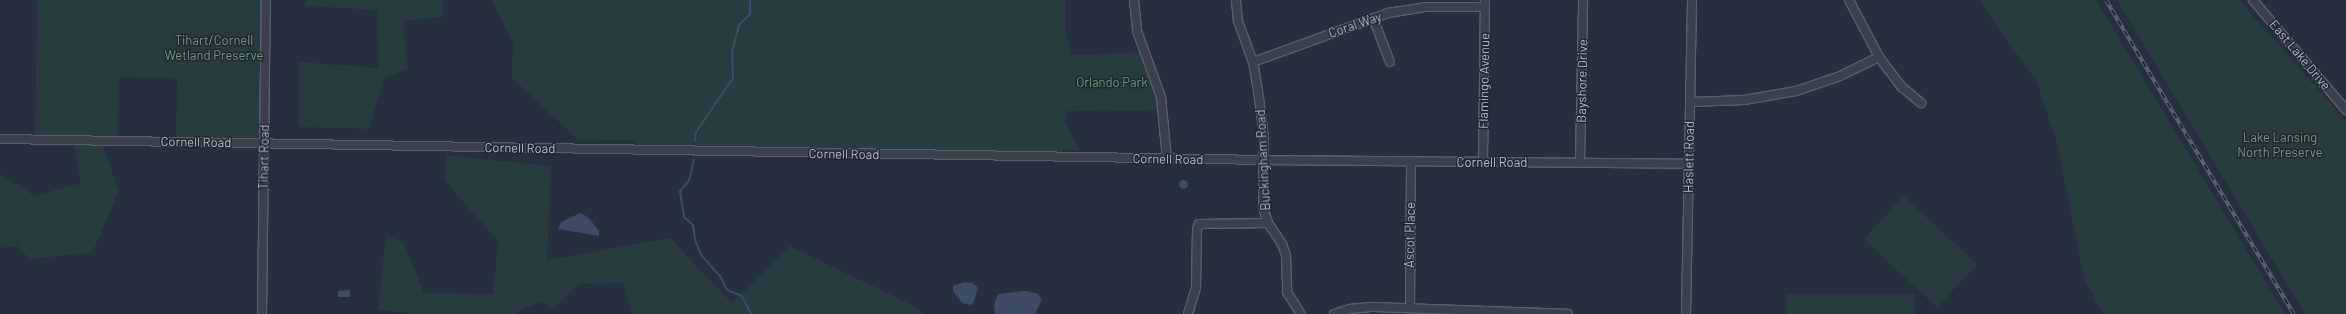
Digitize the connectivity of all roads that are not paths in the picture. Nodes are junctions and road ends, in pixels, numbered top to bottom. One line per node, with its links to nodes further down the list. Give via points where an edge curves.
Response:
1 (266, 0): 17 (street, Tihart Road)
2 (1134, 0): 18 (street, via 1137,31 1161,97)
3 (1236, 0): 11 (street, Buckingham Road, via 1238,21)
4 (1583, 0): 22 (street, Bayshore Drive)
5 (1692, 0): 13 (street, Haslett Road)
6 (1849, 0): 10 (street)
7 (2254, 0): 15 (street, East Lake Drive)
8 (1485, 4): 9 (street, Coral Way, via 1424,7); 21 (street, Flamingo Avenue)
9 (1373, 18): 11 (street, Coral Way); 12 (street)
10 (1878, 57): 13 (street, via 1840,76 1796,91 1744,100); 14 (street, via 1902,87)
11 (1253, 62): 19 (street, Buckingham Road, via 1262,118)
12 (1390, 62)
13 (1690, 102): 23 (street, Haslett Road)
14 (1921, 103)
15 (2346, 110)
16 (0, 139): 17 (street, Cornell Road)
17 (264, 144): 18 (street, Cornell Road); 27 (street, Tihart Road)
18 (1167, 159): 19 (street, Cornell Road)
19 (1263, 160): 20 (street, Cornell Road); 24 (street, Buckingham Road, via 1263,207)
20 (1411, 161): 21 (street, Cornell Road); 25 (street, Ascot Place)
21 (1483, 162): 22 (street, Cornell Road)
22 (1580, 162): 23 (street, Cornell Road)
23 (1689, 164): 32 (street, Haslett Road)
24 (1268, 223): 28 (street, via 1199,224 1196,287); 29 (street, Buckingham Road, via 1286,255 1287,292)
25 (1410, 308): 26 (street); 30 (street, via 1356,308)
26 (1503, 313): 31 (street)
27 (262, 314)
28 (1188, 314)
29 (1301, 314)
30 (1334, 314)
31 (1568, 314)
32 (1686, 314)

